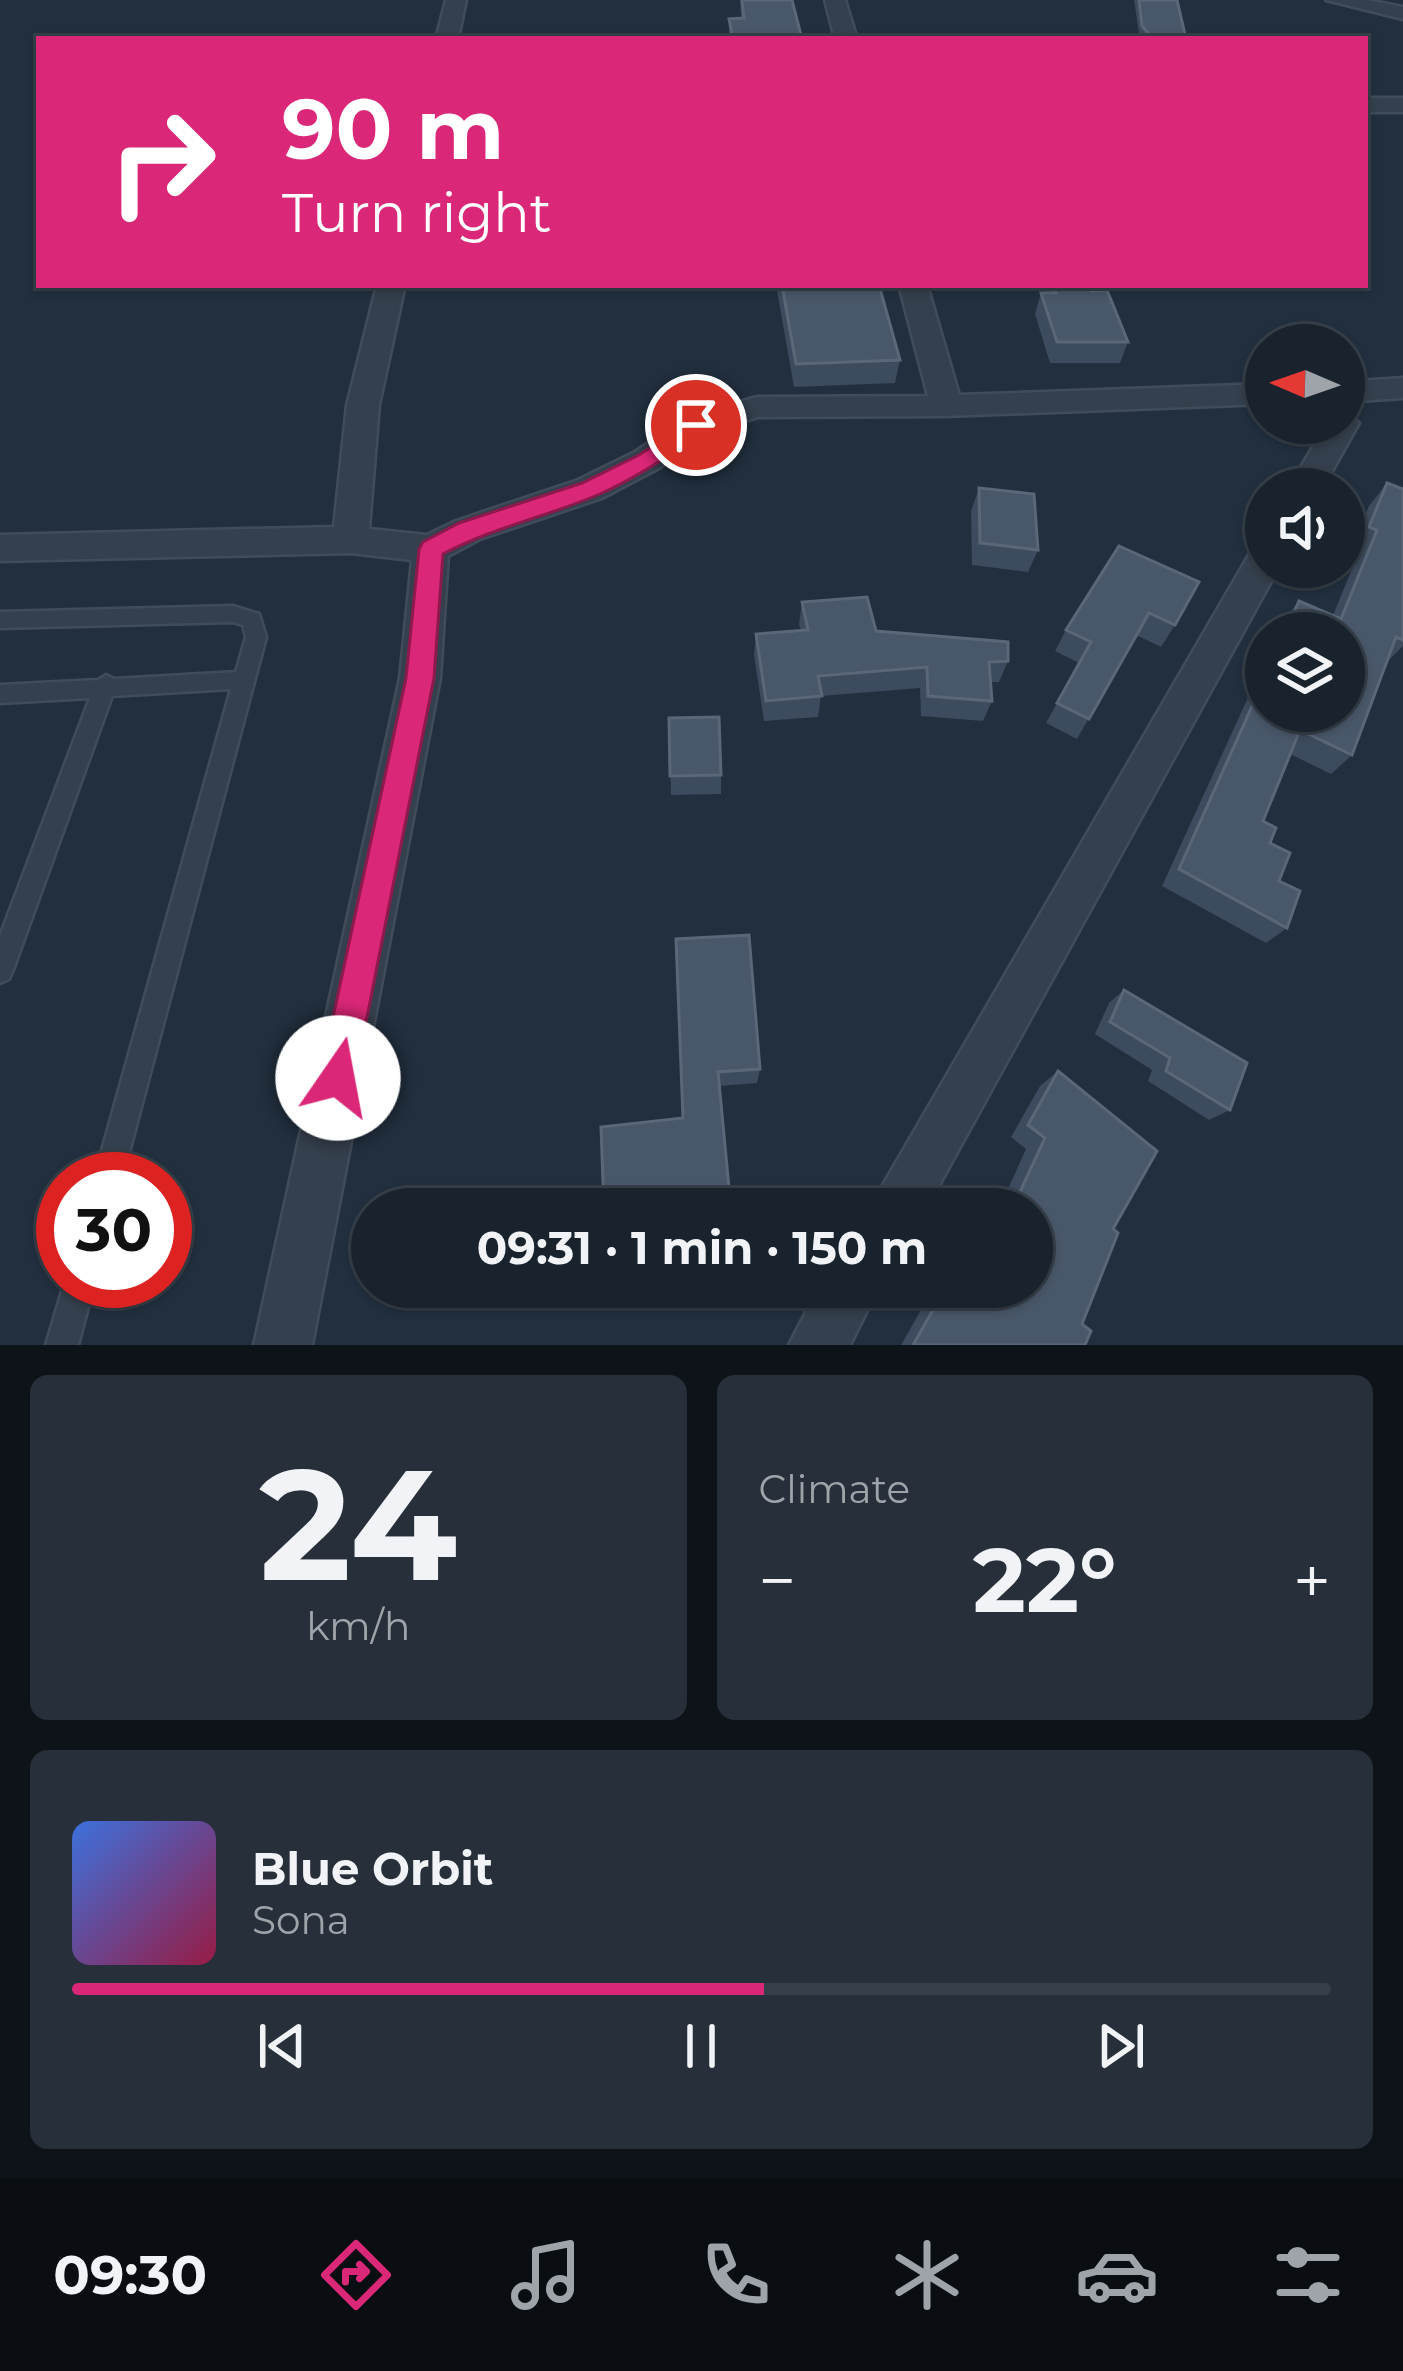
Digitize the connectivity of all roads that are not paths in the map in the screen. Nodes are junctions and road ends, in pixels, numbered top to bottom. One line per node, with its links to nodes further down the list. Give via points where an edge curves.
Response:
1 (456, 0): 5 (street)
2 (835, 0): 6 (street)
3 (1336, 0): 4 (street)
4 (1403, 13)
5 (448, 36)
6 (845, 36)
7 (1368, 105): 8 (street)
8 (1403, 105)
9 (390, 288): 15 (street, via 363,405)
10 (915, 288): 14 (street)
11 (1403, 388): 12 (street)
12 (1365, 390)
13 (1245, 395): 14 (street)
14 (946, 406): 17 (street, via 757,407 696,425 590,489)
15 (350, 540): 16 (street); 17 (street)
16 (0, 548)
17 (431, 549): 29 (street, via 420,678)
18 (1249, 588): 25 (street)
19 (0, 620): 20 (lane, via 233,614 252,620 256,637)
20 (244, 680): 21 (lane); 24 (lane)
21 (106, 684): 22 (lane); 23 (lane)
22 (0, 694)
23 (0, 970)
24 (115, 1152)
25 (908, 1188)
26 (72, 1308): 28 (lane)
27 (839, 1308): 30 (street)
28 (62, 1345)
29 (283, 1345)
30 (818, 1345)

